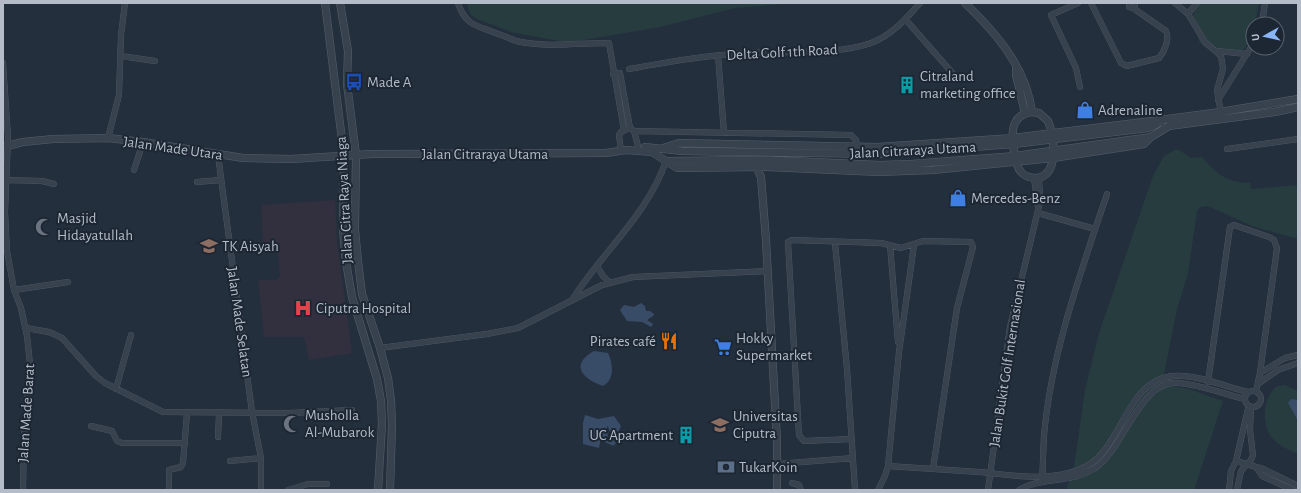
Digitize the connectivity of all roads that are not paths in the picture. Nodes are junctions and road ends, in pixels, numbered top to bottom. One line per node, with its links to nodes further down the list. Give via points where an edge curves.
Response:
1 (124, 3): 21 (street)
2 (325, 3): 52 (street, Jalan Citra Raya Niaga)
3 (340, 3): 49 (street, Jalan Citra Raya Niaga, via 348,51 347,84)
4 (458, 3): 26 (street, via 461,12 473,26 516,41 543,44 609,43)
5 (920, 3): 17 (street, Delta Golf 1th Road)
6 (965, 3): 14 (street)
7 (1078, 3): 28 (street, via 1051,15 1076,68)
8 (1091, 3): 13 (street, via 1121,63 1127,66 1159,58 1168,35)
9 (1128, 3): 13 (street, via 1130,8)
10 (1174, 3): 15 (street)
11 (1197, 3): 15 (street)
12 (1265, 3): 16 (street)
13 (1134, 5)
14 (970, 6): 32 (street, via 1004,46 1016,66 1016,75)
15 (1188, 14): 18 (street, via 1204,42)
16 (1263, 16)
17 (906, 20): 20 (street, Delta Golf 1th Road, via 881,38 856,47); 27 (street)
18 (1217, 51): 19 (street); 30 (street, via 1223,62 1217,90)
19 (1245, 54)
20 (718, 55): 25 (street, Delta Golf 1th Road); 36 (street)
21 (121, 56): 23 (street); 38 (street, via 119,95)
22 (1246, 56): 30 (street)
23 (155, 61)
24 (3, 63): 43 (street, Jalan Made Barat, via 8,115)
25 (629, 69)
26 (613, 74): 34 (street); 35 (street, via 620,73)
27 (955, 76)
28 (1080, 87)
29 (1298, 99): 33 (street, Jalan Citraraya Utama)
30 (1218, 100): 33 (street)
31 (1298, 107): 33 (street, Jalan Citraraya Utama)
32 (1028, 108): 37 (street, via 1044,116 1048,121); 40 (street, via 1015,123)
33 (1221, 116): 37 (street, Jalan Citraraya Utama, via 1160,120 1152,127); 50 (street, Jalan Citraraya Utama, via 1169,126 1151,137)
34 (624, 130): 35 (street); 48 (street, via 619,136)
35 (632, 130): 36 (street); 42 (street)
36 (724, 133): 44 (street, via 850,135 856,140)
37 (1051, 137): 40 (street, Jalan Citraraya Utama); 50 (street)
38 (108, 138): 41 (street, Jalan Made Utara); 43 (street, Jalan Made Utara, via 53,139 22,142)
39 (1298, 139): 47 (street)
40 (1013, 141): 44 (street, Jalan Citraraya Utama); 46 (street, Jalan Citraraya Utama, via 878,154); 53 (street)
41 (143, 142): 51 (street, Jalan Made Utara); 57 (street)
42 (638, 146): 45 (street, Jalan Citraraya Utama, via 682,151); 48 (street, Jalan Citraraya Utama)
43 (5, 147): 60 (street, Jalan Made Barat)
44 (857, 147): 46 (street, Jalan Citraraya Utama)
45 (752, 148): 46 (street, Jalan Citraraya Utama); 55 (street)
46 (770, 148): 56 (street)
47 (1227, 149)
48 (624, 151): 49 (street, Jalan Citraraya Utama); 54 (street, Jalan Citraraya Utama, via 652,152)
49 (356, 154): 52 (street, Jalan Citraraya Utama); 78 (street, Jalan Citra Raya Niaga, via 354,230 362,294)
50 (1052, 154): 53 (street, Jalan Citraraya Utama); 59 (street, via 1049,170)
51 (218, 155): 52 (street, Jalan Made Utara, via 292,159); 61 (street, Jalan Made Selatan)
52 (344, 156): 79 (street, Jalan Citra Raya Niaga, via 343,224 346,262 352,297)
53 (1015, 159): 56 (street, Jalan Citraraya Utama, via 880,165); 59 (street, via 1022,174)
54 (666, 161): 55 (street, Jalan Citraraya Utama); 70 (street, via 660,181 645,205)
55 (754, 164): 56 (street, Jalan Citraraya Utama); 58 (street)
56 (768, 164): 58 (street)
57 (134, 170)
58 (761, 177): 71 (street)
59 (1037, 178): 65 (street, Jalan Bukit Golf Internasional, via 1041,199)
60 (6, 180): 63 (street); 74 (street, Jalan Made Barat, via 6,251)
61 (221, 180): 62 (street); 92 (street, Jalan Made Selatan)
62 (197, 182)
63 (54, 184)
64 (1107, 194): 66 (street)
65 (1038, 210): 66 (street); 108 (street, Jalan Bukit Golf Internasional, via 1010,327)
66 (1095, 229): 109 (street, via 1061,342 1044,435)
67 (835, 243): 68 (street); 97 (street); 97 (street, via 792,240 787,244 798,431 804,441)
68 (890, 245): 69 (street, via 902,248); 80 (street)
69 (914, 245): 80 (street); 107 (street, via 922,241 969,241 973,245 957,308)
70 (597, 266): 73 (street); 75 (street)
71 (768, 271): 73 (street, via 633,277); 103 (street)
72 (68, 282): 74 (street)
73 (610, 283): 75 (street)
74 (14, 290): 76 (street, Jalan Made Barat)
75 (571, 300): 78 (street, via 518,328)
76 (26, 328): 86 (street, via 49,332 62,338 96,376); 113 (street, Jalan Made Barat, via 30,364)
77 (131, 335): 86 (street)
78 (380, 348): 79 (street); 118 (street, Jalan Citra Raya Niaga, via 391,400)
79 (369, 350): 117 (street, Jalan Citra Raya Niaga, via 377,379 382,424)
80 (899, 352): 105 (street)
81 (1298, 355): 83 (street, via 1285,358)
82 (1298, 363): 85 (street, via 1278,370)
83 (1260, 373): 84 (street, via 1277,248 1274,240 1269,237 1234,225 1230,227); 85 (street)
84 (1208, 382): 88 (street); 109 (street, via 1175,376 1155,381 1132,405 1109,447 1096,460 1080,470)
85 (1258, 384): 87 (street)
86 (116, 389): 93 (street, via 157,410)
87 (1256, 391): 88 (street); 90 (street, via 1260,394 1261,403 1256,407)
88 (1248, 392): 89 (street)
89 (1245, 399): 90 (street); 109 (street, via 1179,383 1164,385 1141,404 1113,451 1093,469 1079,475)
90 (1250, 407): 102 (street); 104 (street, via 1253,455)
91 (352, 410): 92 (street)
92 (252, 412): 94 (street); 99 (street, Jalan Made Selatan)
93 (187, 413): 94 (street); 98 (street)
94 (219, 414): 96 (street)
95 (91, 426): 98 (street, via 112,431 117,441 122,444)
96 (218, 437)
97 (852, 439): 100 (street)
98 (185, 443): 114 (street, via 182,466 168,471)
99 (260, 458): 101 (street); 115 (street, Jalan Made Selatan)
100 (853, 458): 103 (street); 121 (street)
101 (230, 461)
102 (1236, 461): 104 (street); 125 (street, via 1231,471)
103 (778, 464): 119 (street)
104 (1248, 464): 106 (street); 126 (street, via 1241,471)
105 (888, 466): 107 (street); 122 (street)
106 (1257, 468): 112 (street); 127 (street, via 1262,476)
107 (933, 469): 108 (street)
108 (990, 473): 109 (street); 123 (street, Jalan Bukit Golf Internasional)
109 (1042, 480): 124 (street)
110 (792, 483): 120 (street, via 799,485)
111 (327, 484): 116 (street, via 308,484)
112 (1298, 486)
113 (23, 490)
114 (169, 490)
115 (261, 490)
116 (288, 490)
117 (378, 490)
118 (390, 490)
119 (777, 490)
120 (802, 490)
121 (855, 490)
122 (878, 490)
123 (988, 490)
124 (1019, 490)
125 (1229, 490)
126 (1237, 490)
127 (1293, 490)

